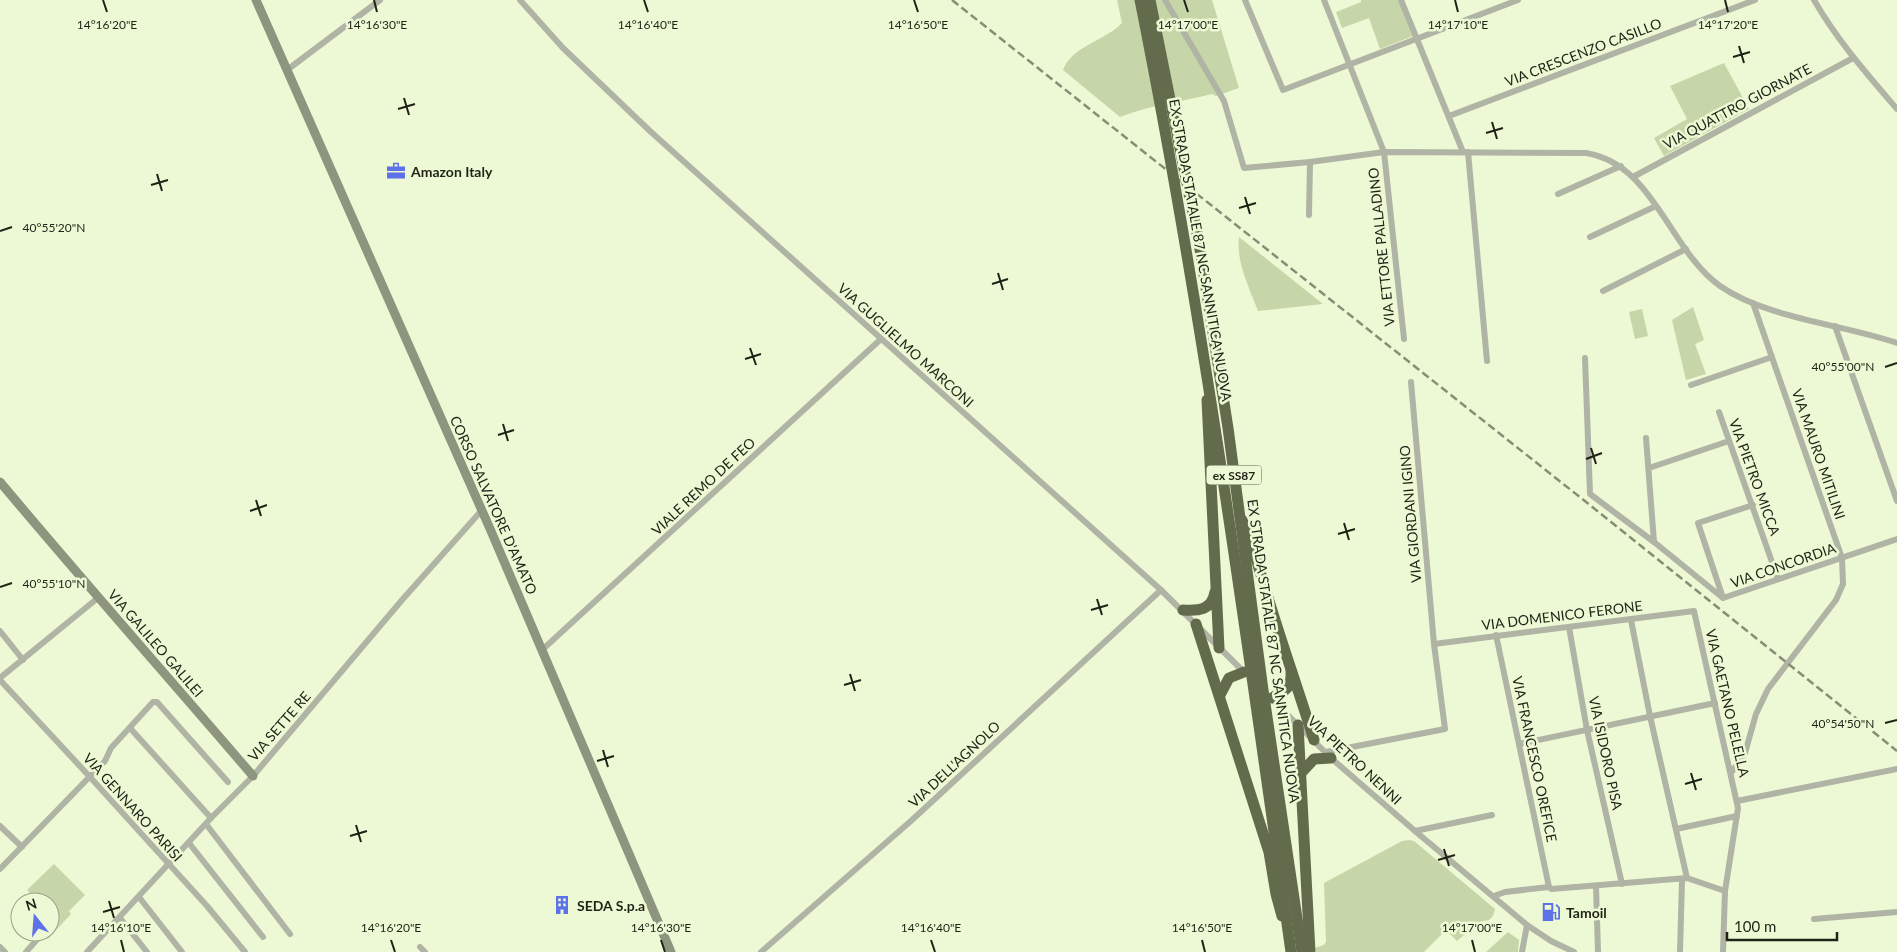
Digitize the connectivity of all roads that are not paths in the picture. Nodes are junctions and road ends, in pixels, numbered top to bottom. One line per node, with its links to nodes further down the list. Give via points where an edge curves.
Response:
1 (256, 0): 16 (street, CORSO SALVATORE D'AMATO)
2 (380, 0): 16 (street)
3 (520, 0): 33 (street, VIA GUGLIELMO MARCONI, via 563,48 651,132)
4 (1140, 0): 38 (highway, EX STRADA STATALE 87 NC SANNITICA NUOVA / ex SS87, bridge)
5 (1150, 0): 49 (highway, EX STRADA STATALE 87 NC SANNITICA NUOVA / ex SS87, bridge, via 1199,243)
6 (1165, 0): 21 (street, via 1224,101 1244,168)
7 (1245, 0): 15 (street, via 1283,90)
8 (1324, 0): 15 (street, VIA ETTORE PALLADINO)
9 (1401, 0): 13 (street)
10 (1518, 0): 13 (street)
11 (1755, 0): 18 (street, VIA CRESCENZO CASILLO)
12 (1814, 0): 14 (street)
13 (1418, 39): 15 (street); 18 (street)
14 (1853, 58): 17 (street); 23 (street, VIA QUATTRO GIORNATE)
15 (1350, 65): 19 (street, VIA ETTORE PALLADINO)
16 (287, 70): 48 (street, CORSO SALVATORE D'AMATO)
17 (1897, 109)
18 (1449, 116): 20 (street)
19 (1384, 152): 20 (street); 21 (street); 32 (street, VIA ETTORE PALLADINO)
20 (1466, 152): 22 (street, via 1586,153 1599,155); 37 (street)
21 (1310, 162): 26 (street)
22 (1621, 166): 23 (street); 24 (street)
23 (1634, 177): 25 (street)
24 (1558, 194)
25 (1656, 206): 27 (street); 28 (street)
26 (1309, 214)
27 (1590, 237)
28 (1686, 249): 29 (street); 30 (street, via 1720,285)
29 (1603, 291)
30 (1753, 303): 31 (street); 36 (street, VIA MAURO MITILINI)
31 (1835, 326): 34 (street); 46 (street)
32 (1404, 339)
33 (882, 340): 55 (street, VIA GUGLIELMO MARCONI); 67 (street, VIALE REMO DE FEO)
34 (1897, 343)
35 (1585, 358): 51 (street, VIA CONCORDIA, via 1590,494)
36 (1772, 358): 40 (street); 52 (street, VIA MAURO MITILINI)
37 (1487, 361)
38 (1207, 370): 54 (highway, bridge); 114 (highway, EX STRADA STATALE 87 NC SANNITICA NUOVA / ex SS87, bridge)
39 (1411, 382): 65 (street, VIA GIORDANI IGINO)
40 (1691, 384)
41 (1719, 412): 43 (street, VIA PIETRO MICCA)
42 (1646, 438): 44 (street)
43 (1729, 441): 44 (street); 47 (street, VIA PIETRO MICCA)
44 (1649, 468): 51 (street)
45 (0, 482): 56 (street, VIA GALILEO GALILEI)
46 (1897, 501)
47 (1753, 505): 53 (street, VIA PIETRO MICCA); 57 (street, via 1698,523)
48 (482, 510): 67 (street, CORSO SALVATORE D'AMATO); 86 (street, VIA SETTE RE)
49 (1239, 514): 69 (highway, bridge, via 1252,544); 123 (highway, EX STRADA STATALE 87 NC SANNITICA NUOVA / ex SS87, bridge)
50 (1897, 539): 52 (street, VIA CONCORDIA)
51 (1654, 542): 57 (street, VIA CONCORDIA)
52 (1842, 558): 53 (street, VIA CONCORDIA); 84 (street, VIA MAURO MITILINI, via 1842,584 1836,600 1768,689 1756,714 1745,753)
53 (1778, 579): 57 (street, VIA CONCORDIA)
54 (1216, 588): 58 (highway, via 1209,606 1196,611); 66 (highway)
55 (1161, 590): 58 (street, VIA GUGLIELMO MARCONI); 122 (street, VIA DELL'AGNOLO, via 912,820)
56 (99, 597): 68 (street); 86 (street, VIA GALILEO GALILEI)
57 (1723, 598)
58 (1183, 610): 61 (street, VIA GUGLIELMO MARCONI)
59 (1694, 611): 60 (street, VIA DOMENICO FERONE); 74 (street, VIA GAETANO PELELLA)
60 (1631, 620): 62 (street, VIA DOMENICO FERONE); 75 (street)
61 (1196, 624): 66 (street, VIA GUGLIELMO MARCONI); 72 (highway)
62 (1569, 628): 64 (street, VIA DOMENICO FERONE); 78 (street, VIA ISIDORO PISA)
63 (0, 631): 68 (street)
64 (1496, 635): 65 (street, VIA DOMENICO FERONE); 80 (street, VIA FRANCESCO OREFICE)
65 (1434, 644): 81 (street, VIA GIORDANI IGINO, via 1445,729)
66 (1219, 648): 70 (street, VIA GUGLIELMO MARCONI)
67 (542, 650): 121 (street, CORSO SALVATORE D'AMATO)
68 (23, 660): 71 (street)
69 (1291, 666): 73 (highway, via 1292,680); 79 (highway)
70 (1244, 672): 72 (highway, via 1229,678); 73 (street, VIA GUGLIELMO MARCONI)
71 (0, 679): 85 (street, VIA GENNARO PARISI)
72 (1220, 695): 114 (highway, bridge, via 1269,852 1276,894)
73 (1275, 702): 76 (street, VIA PIETRO NENNI)
74 (1716, 703): 75 (street); 84 (street, VIA GAETANO PELELLA)
75 (1650, 716): 78 (street); 93 (street)
76 (1298, 725): 79 (street, VIA PIETRO NENNI); 83 (highway)
77 (130, 728): 85 (street); 87 (street, via 153,702 157,702); 91 (street)
78 (1587, 730): 80 (street); 100 (street, VIA ISIDORO PISA)
79 (1314, 740): 81 (street, VIA PIETRO NENNI)
80 (1519, 744): 102 (street, VIA FRANCESCO OREFICE)
81 (1329, 755): 83 (highway, via 1314,759); 94 (street, VIA PIETRO NENNI)
82 (1897, 769): 88 (street)
83 (1301, 774): 124 (highway)
84 (1731, 774): 88 (street, VIA GAETANO PELELLA)
85 (90, 776): 96 (street); 97 (street, VIA GENNARO PARISI)
86 (253, 776): 91 (street, VIA SETTE RE)
87 (228, 782)
88 (1736, 800): 90 (street, VIA GAETANO PELELLA)
89 (1492, 815): 94 (street)
90 (1737, 816): 93 (street); 103 (street, VIA GAETANO PELELLA)
91 (209, 821): 95 (street, VIA SETTE RE); 110 (street)
92 (0, 826): 96 (street)
93 (1676, 829): 99 (street)
94 (1415, 831): 104 (street, VIA PIETRO NENNI)
95 (189, 843): 97 (street, VIA SETTE RE); 111 (street)
96 (22, 847): 98 (street)
97 (169, 865): 105 (street, VIA SETTE RE); 120 (street, VIA GENNARO PARISI)
98 (0, 869)
99 (1684, 879): 100 (street); 103 (street); 128 (street)
100 (1622, 884): 101 (street)
101 (1596, 886): 102 (street); 127 (street)
102 (1549, 887): 104 (street)
103 (1725, 891): 129 (street, VIA GAETANO PELELLA)
104 (1494, 896): 109 (street, VIA PIETRO NENNI)
105 (139, 897): 107 (street, VIA SETTE RE); 119 (street)
106 (1897, 912): 108 (street)
107 (120, 918): 117 (street, VIA SETTE RE); 118 (street)
108 (1814, 919)
109 (1527, 925): 125 (street); 126 (street, VIA PIETRO NENNI)
110 (290, 934)
111 (263, 937)
112 (35, 942): 116 (street)
113 (0, 947): 115 (street)
114 (1291, 947)
115 (5, 952)
116 (26, 952)
117 (87, 952)
118 (147, 952)
119 (182, 952)
120 (245, 952)
121 (671, 952)
122 (761, 952)
123 (1302, 952)
124 (1310, 952)
125 (1522, 952)
126 (1574, 952)
127 (1598, 952)
128 (1680, 952)
129 (1723, 952)

